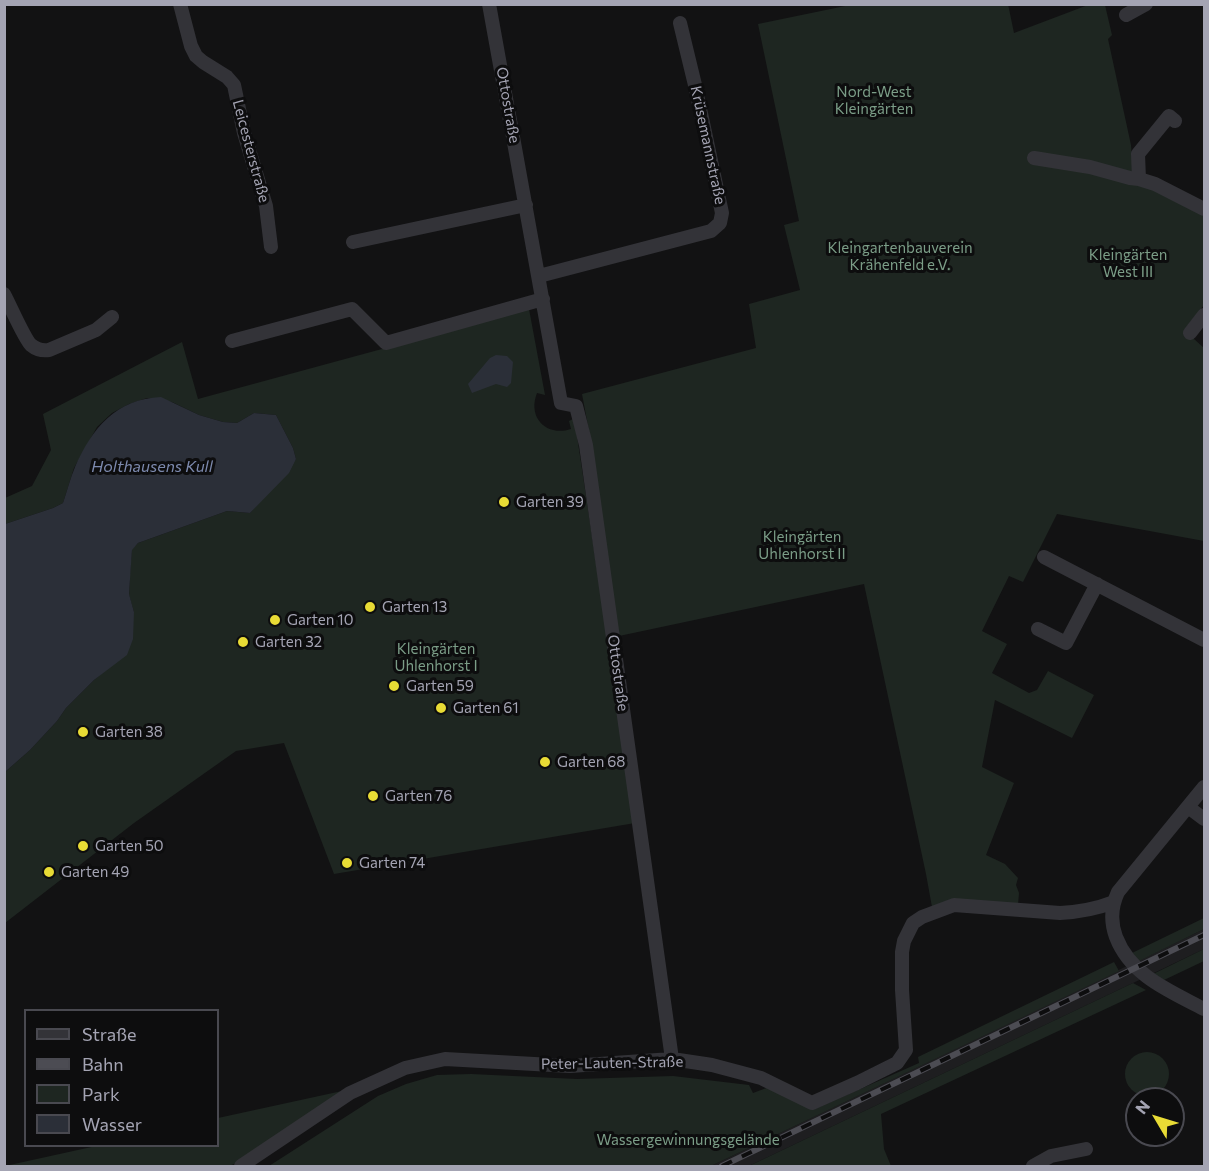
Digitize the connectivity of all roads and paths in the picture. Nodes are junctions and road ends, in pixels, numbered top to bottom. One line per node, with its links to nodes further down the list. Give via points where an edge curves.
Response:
1 (180, 4): 12 (street, Leicesterstraße, via 196,56 234,85 266,206)
2 (489, 4): 9 (street, Ottostraße)
3 (1146, 4): 4 (street)
4 (1126, 15)
5 (680, 23): 13 (street, Krüsemannstraße, via 722,213 720,223 711,231)
6 (1175, 121): 8 (street, via 1169,116 1138,154)
7 (1034, 158): 8 (street)
8 (1139, 179): 10 (street)
9 (526, 205): 11 (street); 13 (street, Ottostraße)
10 (1204, 209)
11 (353, 242)
12 (271, 247)
13 (539, 276): 15 (street, Ottostraße)
14 (4, 294): 17 (street, via 28,340 38,350 49,350 96,330)
15 (543, 299): 19 (street, via 386,343 352,309); 29 (street, Ottostraße, via 561,403 576,406 586,445)
16 (1204, 315): 18 (street)
17 (112, 317)
18 (1190, 333)
19 (232, 341)
20 (1044, 556): 21 (street)
21 (1097, 584): 22 (street, via 1066,643); 23 (street)
22 (1038, 629)
23 (1204, 640)
24 (1204, 786): 25 (street)
25 (1188, 807): 26 (street); 27 (street)
26 (1204, 819)
27 (1114, 902): 28 (street, via 1113,929 1131,962 1159,985); 29 (street, Peter-Lauten-Straße, via 1060,913 954,905 913,923 902,952 906,1050 897,1063 812,1104 761,1078)
28 (1204, 1009)
29 (672, 1059): 31 (street, Peter-Lauten-Straße, via 570,1066 445,1059 405,1068 350,1093)
30 (1086, 1149): 32 (street, via 1051,1156)
31 (241, 1167)
32 (1033, 1167)

